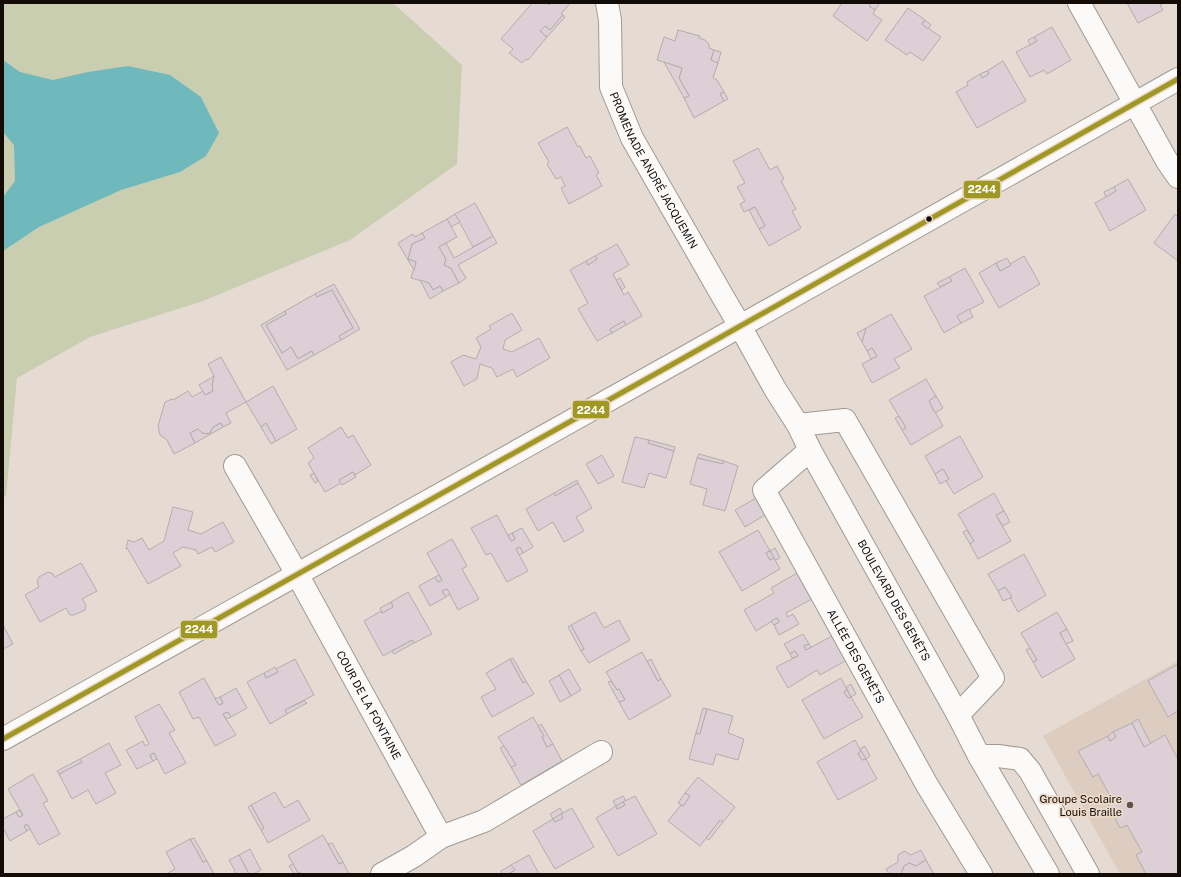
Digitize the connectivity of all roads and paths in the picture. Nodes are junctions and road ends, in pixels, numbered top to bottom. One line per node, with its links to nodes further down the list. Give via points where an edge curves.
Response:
1 (608, 3): 6 (street, PROMENADE ANDRÉ JACQUEMIN, via 611,87 632,138)
2 (1079, 3): 4 (street)
3 (1178, 79): 4 (street)
4 (1135, 103): 5 (street); 6 (street)
5 (1178, 177)
6 (740, 326): 7 (street, BOULEVARD DES GENÊTS); 10 (street)
7 (798, 425): 8 (street, BOULEVARD DES GENÊTS); 11 (street, via 845,420 993,678)
8 (810, 450): 11 (street, BOULEVARD DES GENÊTS); 17 (street, ALLÉE DES GENÊTS, via 764,490 927,785)
9 (235, 466): 10 (street, COUR DE LA FONTAINE)
10 (297, 574): 12 (street); 15 (street, COUR DE LA FONTAINE)
11 (958, 715): 14 (street, BOULEVARD DES GENÊTS)
12 (3, 740)
13 (601, 752): 15 (street, via 484,821)
14 (979, 756): 18 (street, BOULEVARD DES GENÊTS); 19 (street, via 1020,759 1030,771)
15 (441, 837): 16 (street)
16 (382, 874)
17 (980, 874)
18 (1048, 874)
19 (1088, 874)

